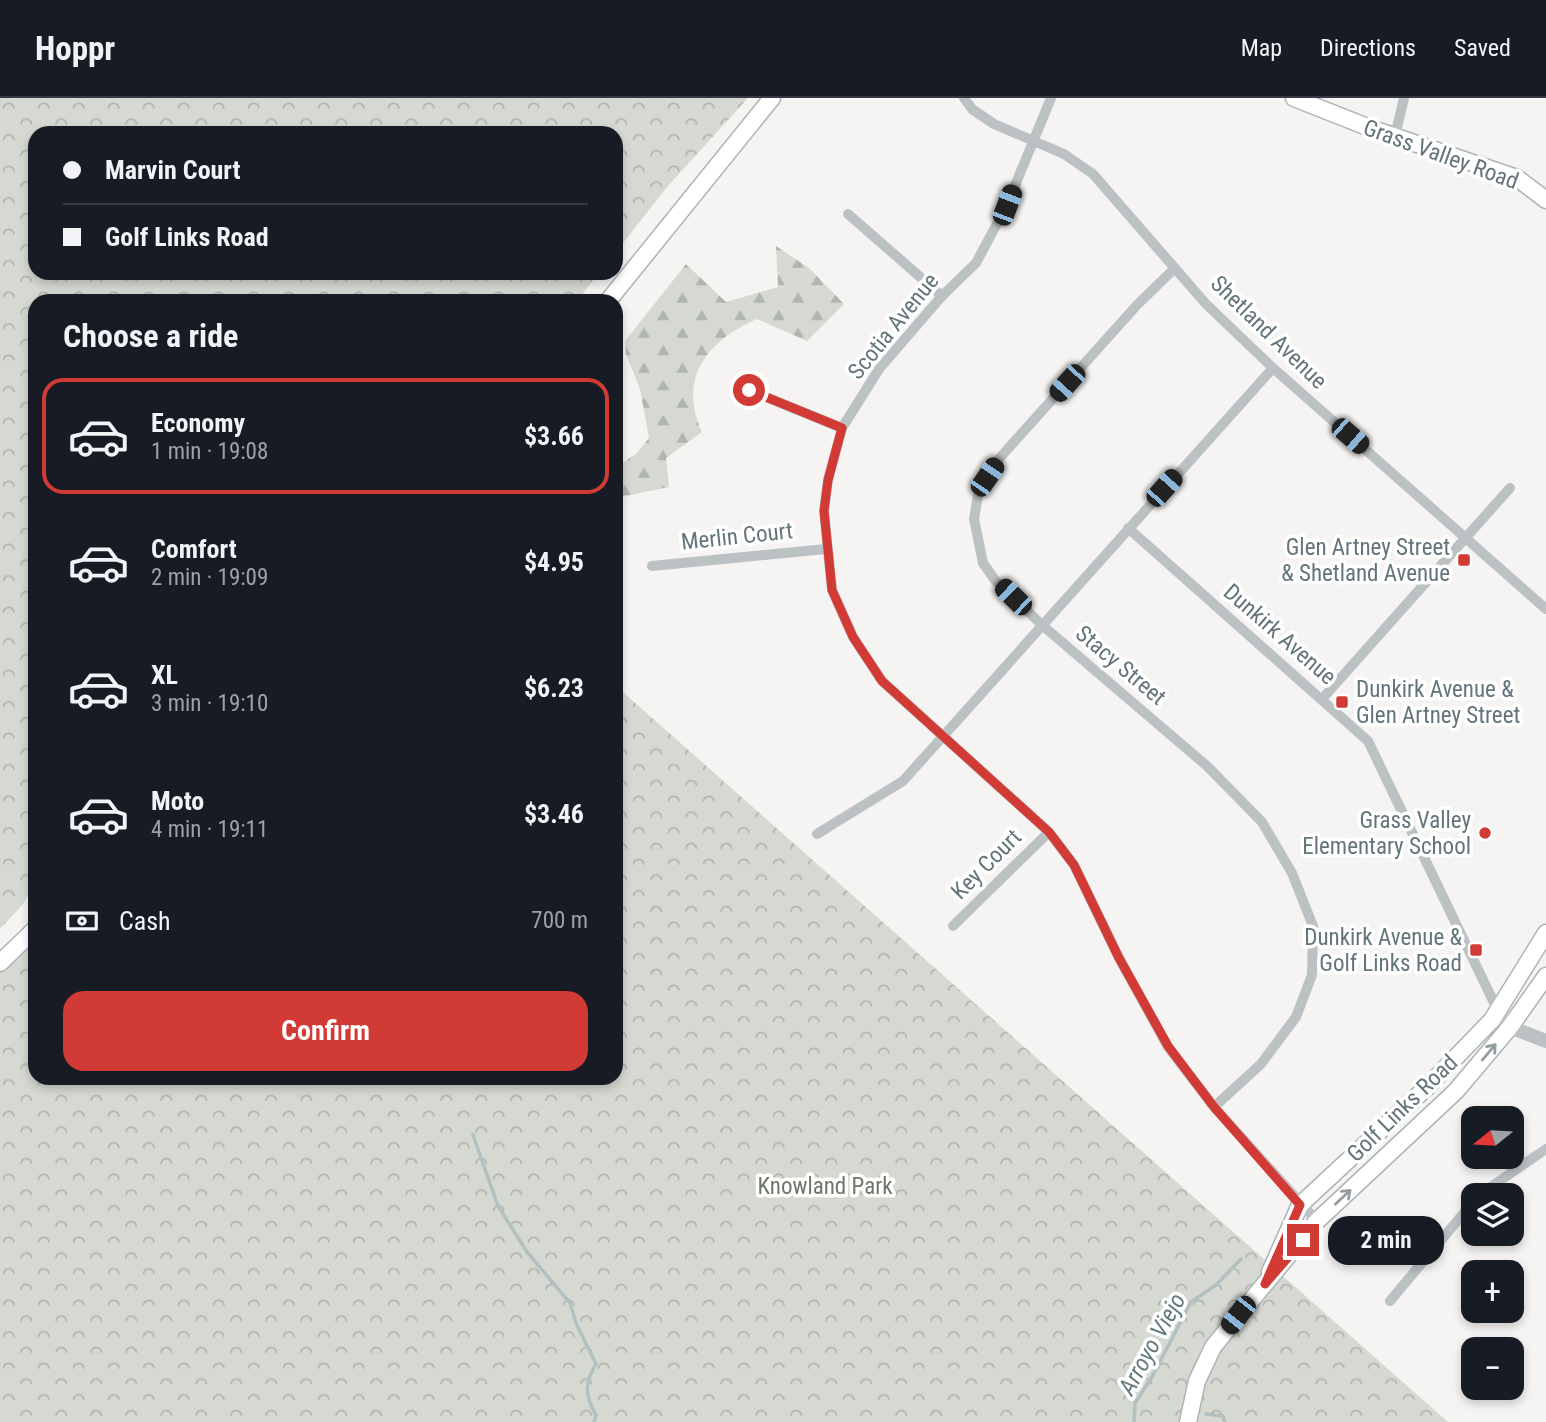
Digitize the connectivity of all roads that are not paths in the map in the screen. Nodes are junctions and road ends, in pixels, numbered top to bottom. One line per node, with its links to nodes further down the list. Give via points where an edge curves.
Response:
1 (772, 98): 11 (main road)
2 (964, 98): 7 (street, Shetland Avenue, via 993,124)
3 (1051, 98): 7 (street, Scotia Avenue)
4 (1294, 98): 6 (main road, Grass Valley Road)
5 (1404, 98): 6 (street)
6 (1395, 136): 8 (main road, Grass Valley Road, via 1517,178)
7 (1032, 140): 10 (street, Shetland Avenue, via 1093,174); 12 (street, Scotia Avenue, via 1007,205 976,263)
8 (1546, 200)
9 (848, 214): 12 (street)
10 (1175, 268): 13 (street, Shetland Avenue); 22 (street, Stacy Street, via 1137,304 998,461 978,495 974,519 983,563)
11 (614, 294)
12 (942, 296): 15 (street, Scotia Avenue, via 879,369)
13 (1273, 368): 17 (street); 18 (street, Shetland Avenue)
14 (749, 390): 15 (street)
15 (842, 428): 19 (street, Scotia Avenue, via 824,511)
16 (1510, 488): 18 (street)
17 (1128, 528): 22 (street); 23 (street, Dunkirk Avenue)
18 (1466, 538): 21 (street, Shetland Avenue); 23 (street)
19 (826, 549): 20 (street, Merlin Court); 24 (street, Scotia Avenue, via 832,590 853,637 882,681)
20 (652, 566)
21 (1546, 609)
22 (1042, 625): 24 (street); 35 (street, Stacy Street, via 1207,766 1262,822 1292,873 1313,926 1312,975 1296,1017 1261,1064)
23 (1322, 699): 32 (street, Dunkirk Avenue, via 1367,741)
24 (943, 738): 25 (street, Scotia Avenue); 26 (street, via 903,781)
25 (1049, 832): 27 (street, Key Court); 35 (street, Scotia Avenue, via 1074,865 1168,1046)
26 (817, 834)
27 (953, 926)
28 (1546, 933): 32 (main road, Golf Links Road)
29 (28, 936): 30 (main road)
30 (0, 963)
31 (1546, 976): 33 (main road, Golf Links Road)
32 (1498, 1011): 33 (street); 38 (main road, Golf Links Road, via 1427,1087)
33 (1510, 1027): 34 (street); 40 (main road, Golf Links Road, one-way to 33, via 1456,1091)
34 (1546, 1041)
35 (1214, 1107): 38 (street, Scotia Avenue)
36 (1546, 1149): 37 (street)
37 (1496, 1183)
38 (1300, 1205): 40 (street, Scotia Avenue); 41 (main road, Golf Links Road)
39 (1461, 1216): 42 (street)
40 (1317, 1221): 41 (main road, Golf Links Road)
41 (1265, 1284): 43 (main road, Golf Links Road, via 1213,1347 1197,1381)
42 (1390, 1301)
43 (1188, 1422)

